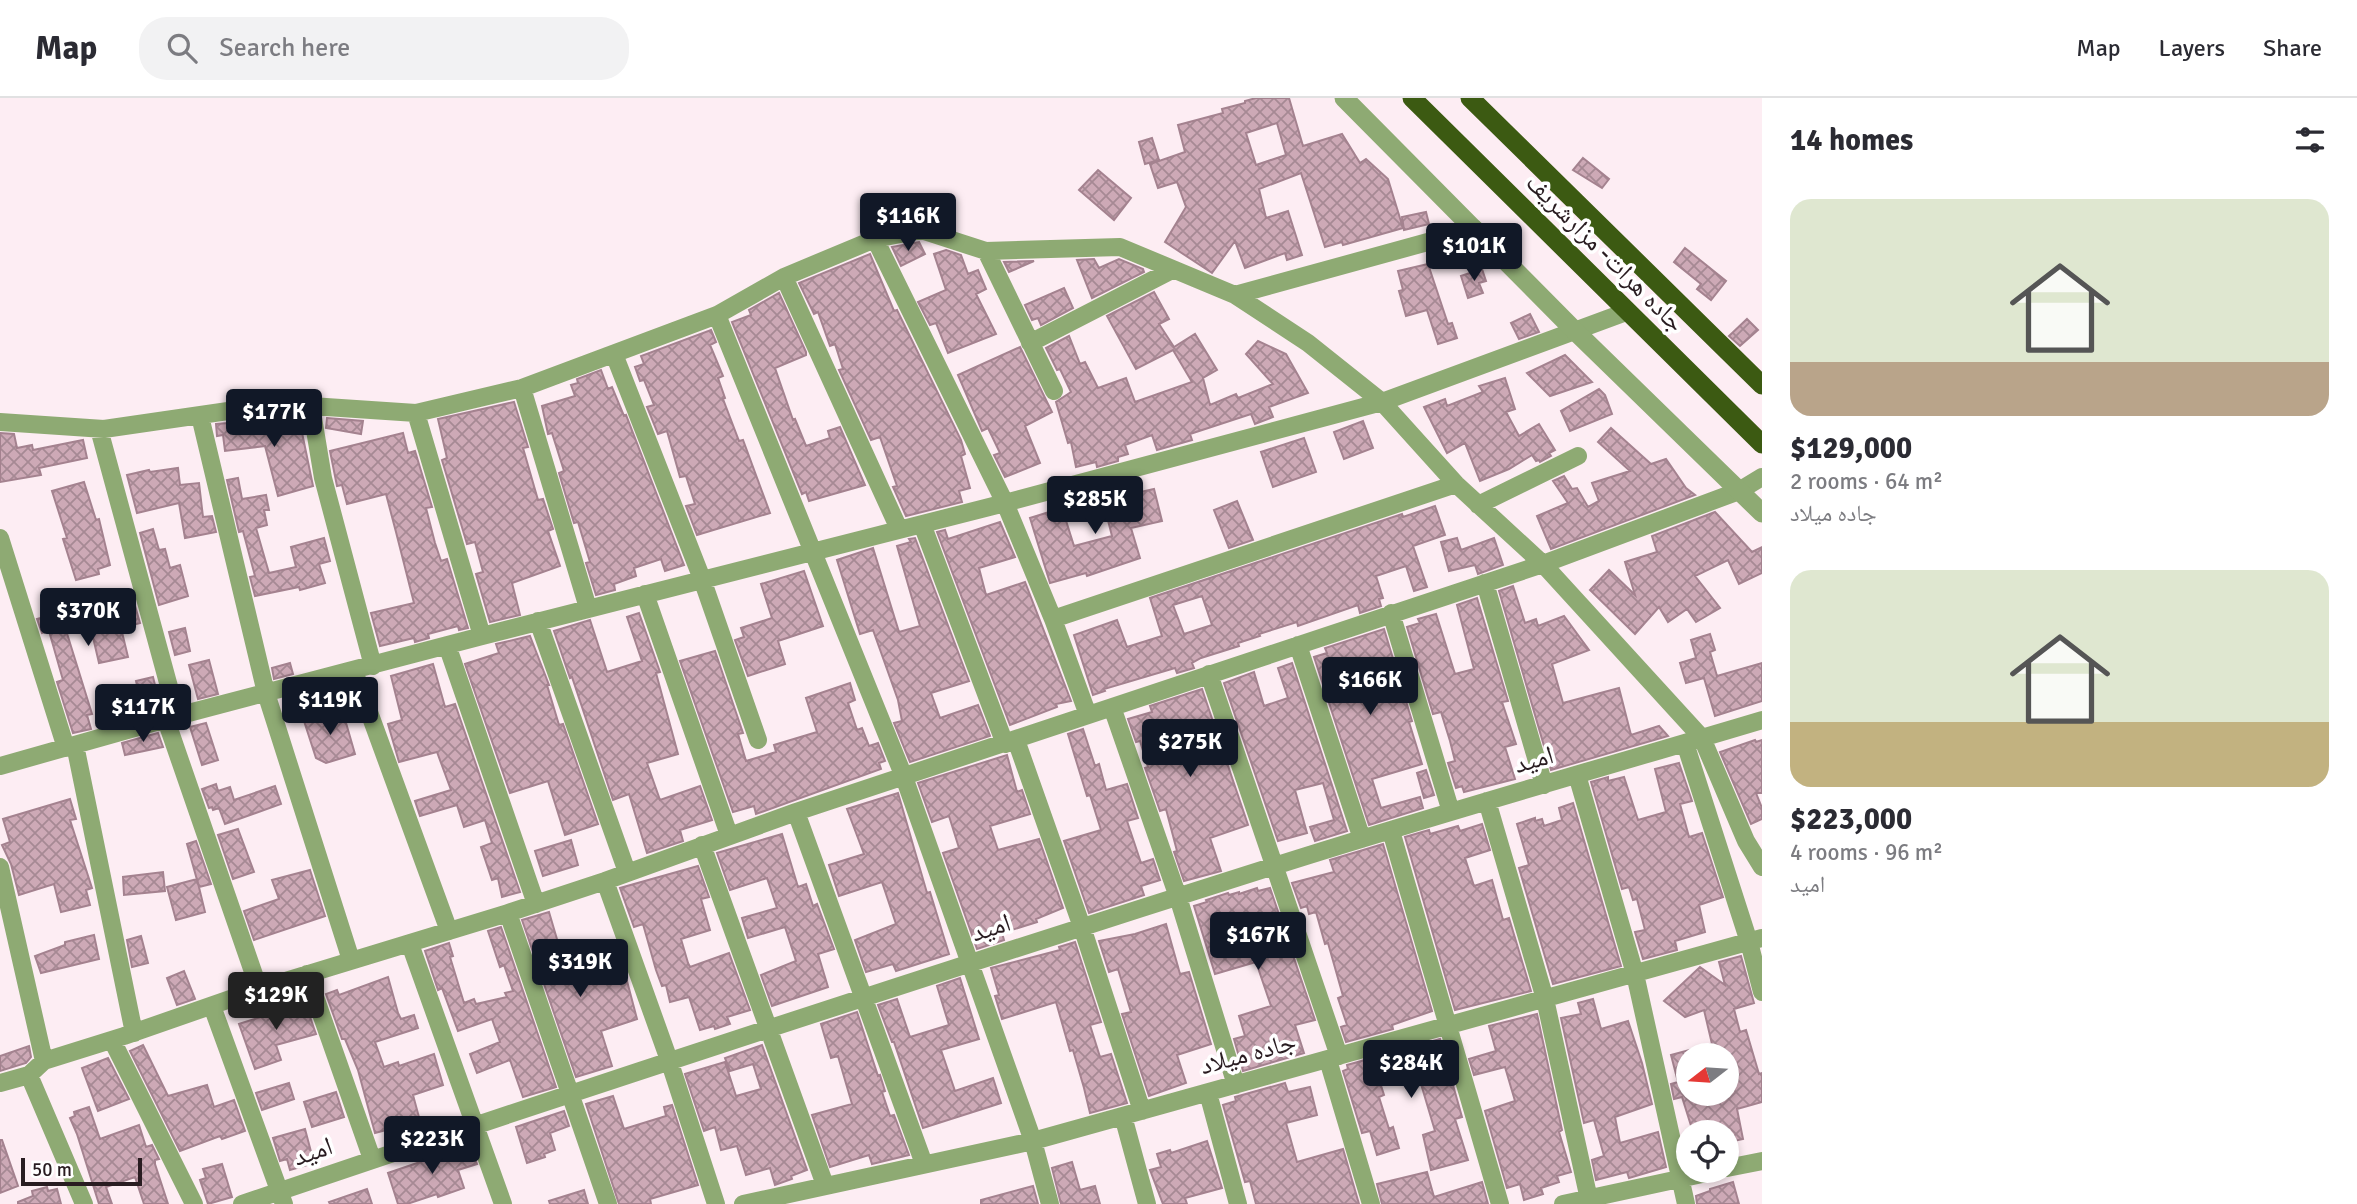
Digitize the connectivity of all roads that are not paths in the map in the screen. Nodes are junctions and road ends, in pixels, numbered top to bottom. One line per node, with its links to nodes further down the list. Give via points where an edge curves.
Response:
1 (1344, 98): 4 (street)
2 (1412, 98): 10 (highway, جاده هرات- مزارشریف)
3 (1470, 98): 15 (highway, جاده هرات- مزارشریف)
4 (1475, 229): 9 (street); 12 (street)
5 (875, 239): 6 (street, via 921,230); 8 (street); 29 (street)
6 (986, 251): 7 (street, via 1120,247); 13 (street)
7 (1172, 271): 9 (street); 13 (street)
8 (784, 277): 11 (street); 33 (street)
9 (1235, 295): 18 (street, via 1308,343)
10 (1626, 312): 12 (street); 24 (highway, جاده هرات- مزارشریف)
11 (717, 315): 14 (street); 35 (street)
12 (1576, 331): 18 (street); 28 (street)
13 (1030, 343): 17 (street)
14 (614, 354): 16 (street); 37 (street)
15 (1762, 386)
16 (522, 388): 20 (street); 40 (street)
17 (1054, 391)
18 (1382, 402): 27 (street); 29 (street)
19 (311, 406): 20 (street); 21 (street); 47 (street, via 323,478)
20 (416, 413): 44 (street)
21 (200, 416): 23 (street); 50 (street)
22 (0, 422): 23 (street)
23 (99, 429): 53 (street)
24 (1762, 443)
25 (1578, 456): 30 (street)
26 (1762, 477): 28 (street)
27 (1456, 484): 30 (street); 42 (street)
28 (1739, 491): 31 (street); 36 (street)
29 (1004, 503): 32 (street); 42 (street)
30 (1478, 505): 36 (street)
31 (1762, 513)
32 (922, 524): 33 (street); 57 (street)
33 (899, 529): 35 (street)
34 (0, 538): 58 (street)
35 (814, 550): 37 (street); 61 (street)
36 (1543, 564): 38 (street); 56 (street)
37 (702, 579): 39 (street); 55 (street)
38 (1485, 583): 41 (street); 62 (street)
39 (645, 594): 40 (street); 67 (street)
40 (588, 608): 43 (street)
41 (1391, 613): 46 (street); 65 (street)
42 (1054, 619): 52 (street)
43 (538, 621): 44 (street); 73 (street)
44 (482, 636): 45 (street)
45 (447, 645): 47 (street); 76 (street)
46 (1298, 645): 49 (street); 68 (street)
47 (373, 666): 48 (street)
48 (354, 671): 50 (street); 79 (street)
49 (1209, 674): 51 (street); 70 (street)
50 (266, 693): 53 (street); 82 (street)
51 (1112, 707): 52 (street); 75 (street)
52 (1088, 715): 57 (street)
53 (172, 718): 58 (street); 86 (street)
54 (1762, 720): 56 (street, امید)
55 (758, 740)
56 (1693, 740): 60 (street, امید); 72 (street); 80 (street)
57 (1010, 742): 61 (street); 78 (street)
58 (71, 746): 59 (street); 93 (street)
59 (0, 766)
60 (1577, 775): 62 (street, امید); 85 (street)
61 (904, 777): 64 (street); 83 (street)
62 (1545, 785): 63 (street, امید)
63 (1487, 801): 65 (street, امید); 89 (street)
64 (796, 812): 67 (street); 88 (street)
65 (1451, 812): 66 (street, امید)
66 (1391, 831): 68 (street, امید); 91 (street)
67 (729, 835): 69 (street)
68 (1362, 839): 70 (street, امید)
69 (702, 845): 73 (street); 92 (street)
70 (1274, 866): 75 (street, امید); 95 (street)
71 (0, 867): 97 (street)
72 (1762, 867)
73 (627, 872): 74 (street)
74 (605, 881): 76 (street); 96 (street)
75 (1178, 897): 78 (street, امید); 100 (street)
76 (536, 904): 77 (street)
77 (508, 913): 79 (street); 101 (street)
78 (1083, 927): 83 (street, امید); 103 (street)
79 (449, 931): 81 (street)
80 (1755, 940): 85 (street, جاده میلاد); 87 (street)
81 (410, 944): 82 (street); 105 (street)
82 (351, 960): 84 (street)
83 (969, 962): 88 (street, امید); 106 (street)
84 (307, 974): 86 (street); 108 (street)
85 (1635, 974): 89 (street, جاده میلاد); 107 (street)
86 (259, 989): 90 (street)
87 (1762, 992)
88 (863, 997): 92 (street, امید); 110 (street)
89 (1545, 999): 91 (street, جاده میلاد); 116 (street)
90 (212, 1006): 93 (street); 115 (street)
91 (1449, 1026): 95 (street, جاده میلاد); 128 (street)
92 (768, 1028): 96 (street, امید); 114 (street)
93 (134, 1033): 94 (street)
94 (112, 1040): 97 (street); 118 (street)
95 (1333, 1058): 100 (street, جاده میلاد); 127 (street)
96 (669, 1060): 101 (street, امید); 122 (street)
97 (44, 1061): 98 (street)
98 (29, 1075): 99 (street); 117 (street)
99 (0, 1083)
100 (1236, 1085): 102 (street, جاده میلاد)
101 (571, 1093): 105 (street, امید); 121 (street)
102 (1208, 1093): 103 (street, جاده میلاد); 126 (street)
103 (1142, 1111): 104 (street, جاده میلاد)
104 (1123, 1116): 106 (street, جاده میلاد); 125 (street)
105 (475, 1124): 108 (street, امید); 120 (street)
106 (1033, 1140): 110 (street, جاده میلاد); 124 (street)
107 (1676, 1156)
108 (372, 1160): 115 (street, امید)
109 (1762, 1161): 111 (street)
110 (924, 1164): 114 (street, جاده میلاد)
111 (1739, 1166)
112 (1676, 1179): 116 (street)
113 (1682, 1183): 130 (street)
114 (825, 1185): 123 (street, جاده میلاد)
115 (281, 1198): 119 (street, امید)
116 (1589, 1201): 129 (street)
117 (84, 1204)
118 (194, 1204)
119 (242, 1204)
120 (503, 1204)
121 (608, 1204)
122 (716, 1204)
123 (743, 1204)
124 (1050, 1204)
125 (1147, 1204)
126 (1238, 1204)
127 (1371, 1204)
128 (1500, 1204)
129 (1563, 1204)
130 (1686, 1204)

